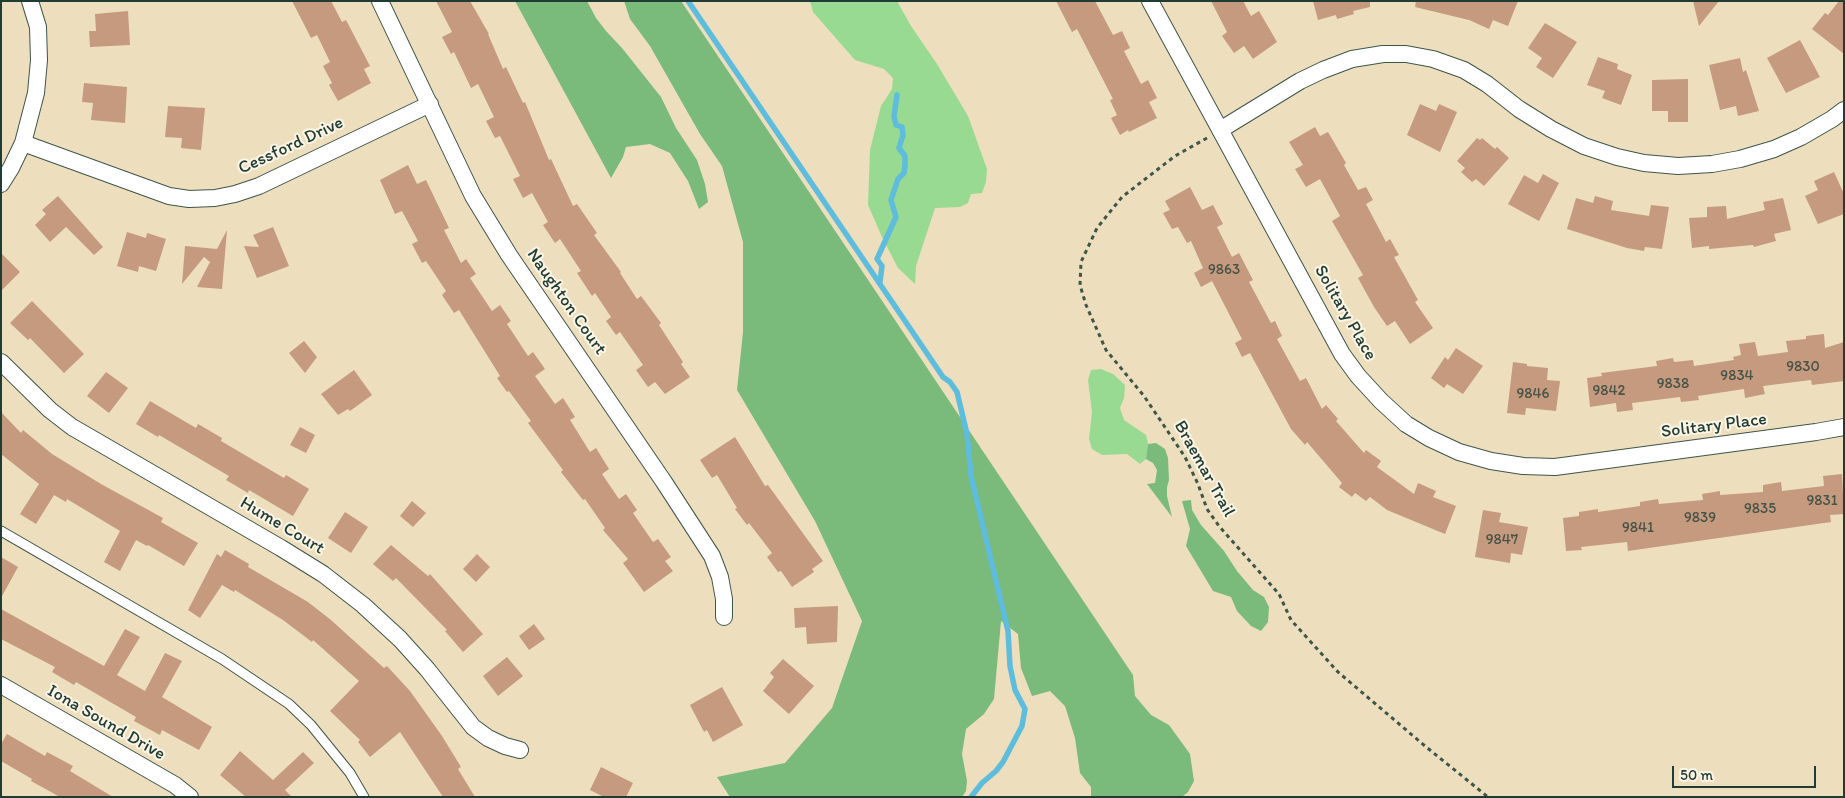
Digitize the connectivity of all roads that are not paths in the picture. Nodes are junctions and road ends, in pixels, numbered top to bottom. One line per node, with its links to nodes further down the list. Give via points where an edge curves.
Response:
1 (30, 1): 7 (street, via 38,27 39,60 36,93)
2 (380, 1): 4 (street, Naughton Court)
3 (1150, 1): 6 (street, Solitary Place)
4 (430, 104): 7 (street, Cessford Drive, via 259,186 214,198 169,196); 12 (street, Naughton Court, via 473,196 509,255 712,556 720,577)
5 (1844, 110): 6 (street, via 1801,137 1740,159 1678,166 1644,163 1584,146 1551,129 1464,70 1433,58 1383,54 1352,59 1323,70)
6 (1220, 130): 10 (street, Solitary Place, via 1342,354 1381,402 1406,424 1429,438 1459,452 1490,461 1555,467)
7 (23, 143): 8 (street)
8 (1, 184)
9 (1, 362): 14 (street, Hume Court, via 72,427 323,574 400,639 473,727 488,738)
10 (1844, 427)
11 (1, 530): 16 (lane, via 222,659 289,704 311,725)
12 (724, 618)
13 (1, 685): 15 (street, Iona Sound Drive)
14 (520, 750)
15 (190, 797)
16 (364, 797)

